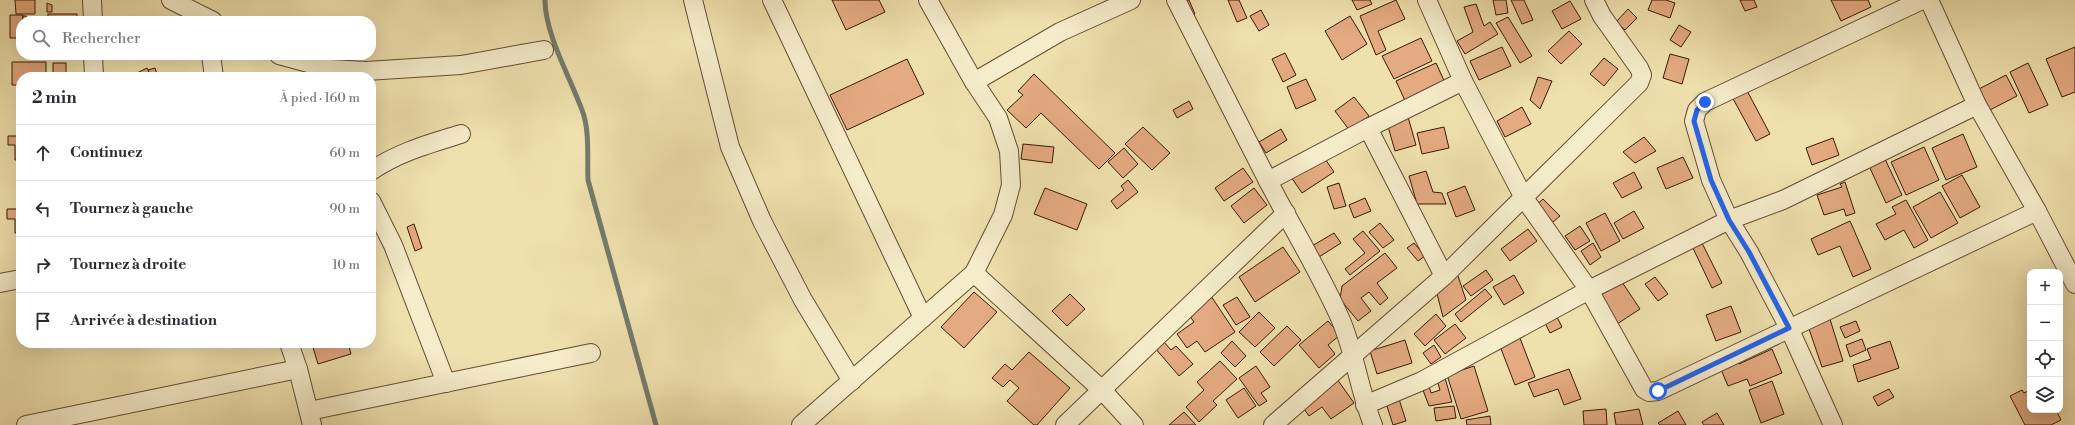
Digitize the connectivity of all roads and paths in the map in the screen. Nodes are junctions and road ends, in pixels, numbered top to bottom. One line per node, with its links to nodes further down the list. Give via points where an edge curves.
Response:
1 (92, 0): 12 (street)
2 (171, 0): 13 (street)
3 (692, 0): 46 (street, via 730,147 762,222 803,300)
4 (772, 0): 40 (street)
5 (928, 0): 23 (street)
6 (1131, 0): 23 (street, via 1060,32)
7 (1176, 0): 28 (street)
8 (1427, 0): 22 (street)
9 (1594, 0): 29 (street, via 1642,75 1639,83)
10 (1922, 0): 33 (street, via 1705,102 1697,110 1694,121 1711,180)
11 (1929, 0): 24 (street)
12 (93, 16)
13 (201, 16)
14 (544, 50): 21 (street, via 461,65)
15 (93, 60): 18 (street)
16 (212, 60): 19 (street)
17 (294, 60): 20 (street)
18 (94, 72)
19 (213, 72)
20 (329, 72)
21 (349, 72)
22 (1463, 81): 25 (street); 29 (street)
23 (974, 82): 34 (street, via 998,118 1008,151 1011,185 1003,215)
24 (1977, 105): 31 (street); 33 (street, via 1783,200)
25 (1368, 128): 28 (street); 35 (street)
26 (461, 134): 27 (street, via 412,149 390,158)
27 (376, 168)
28 (1268, 181): 32 (street)
29 (1524, 198): 35 (street); 39 (street)
30 (376, 211): 47 (street, via 393,245)
31 (2038, 211): 38 (street); 41 (street)
32 (1286, 213): 44 (street, via 1340,319); 48 (street)
33 (1729, 220): 39 (street); 41 (street)
34 (974, 273): 40 (street); 48 (street)
35 (1444, 276): 44 (street)
36 (16, 280): 37 (street)
37 (0, 283)
38 (2075, 284)
39 (1589, 290): 41 (street, via 1644,389 1649,392 1658,391); 49 (street, via 1422,381)
40 (923, 318): 46 (street)
41 (1789, 328): 57 (street)
42 (291, 348): 45 (street)
43 (591, 353): 47 (street)
44 (1353, 356): 49 (street); 55 (street)
45 (298, 369): 50 (street); 51 (street)
46 (852, 381): 52 (street)
47 (446, 383): 50 (street)
48 (1102, 390): 53 (street); 54 (street)
49 (1365, 405): 56 (street)
50 (311, 418)
51 (26, 425)
52 (801, 425)
53 (1065, 425)
54 (1134, 425)
55 (1273, 425)
56 (1373, 425)
57 (1833, 425)

